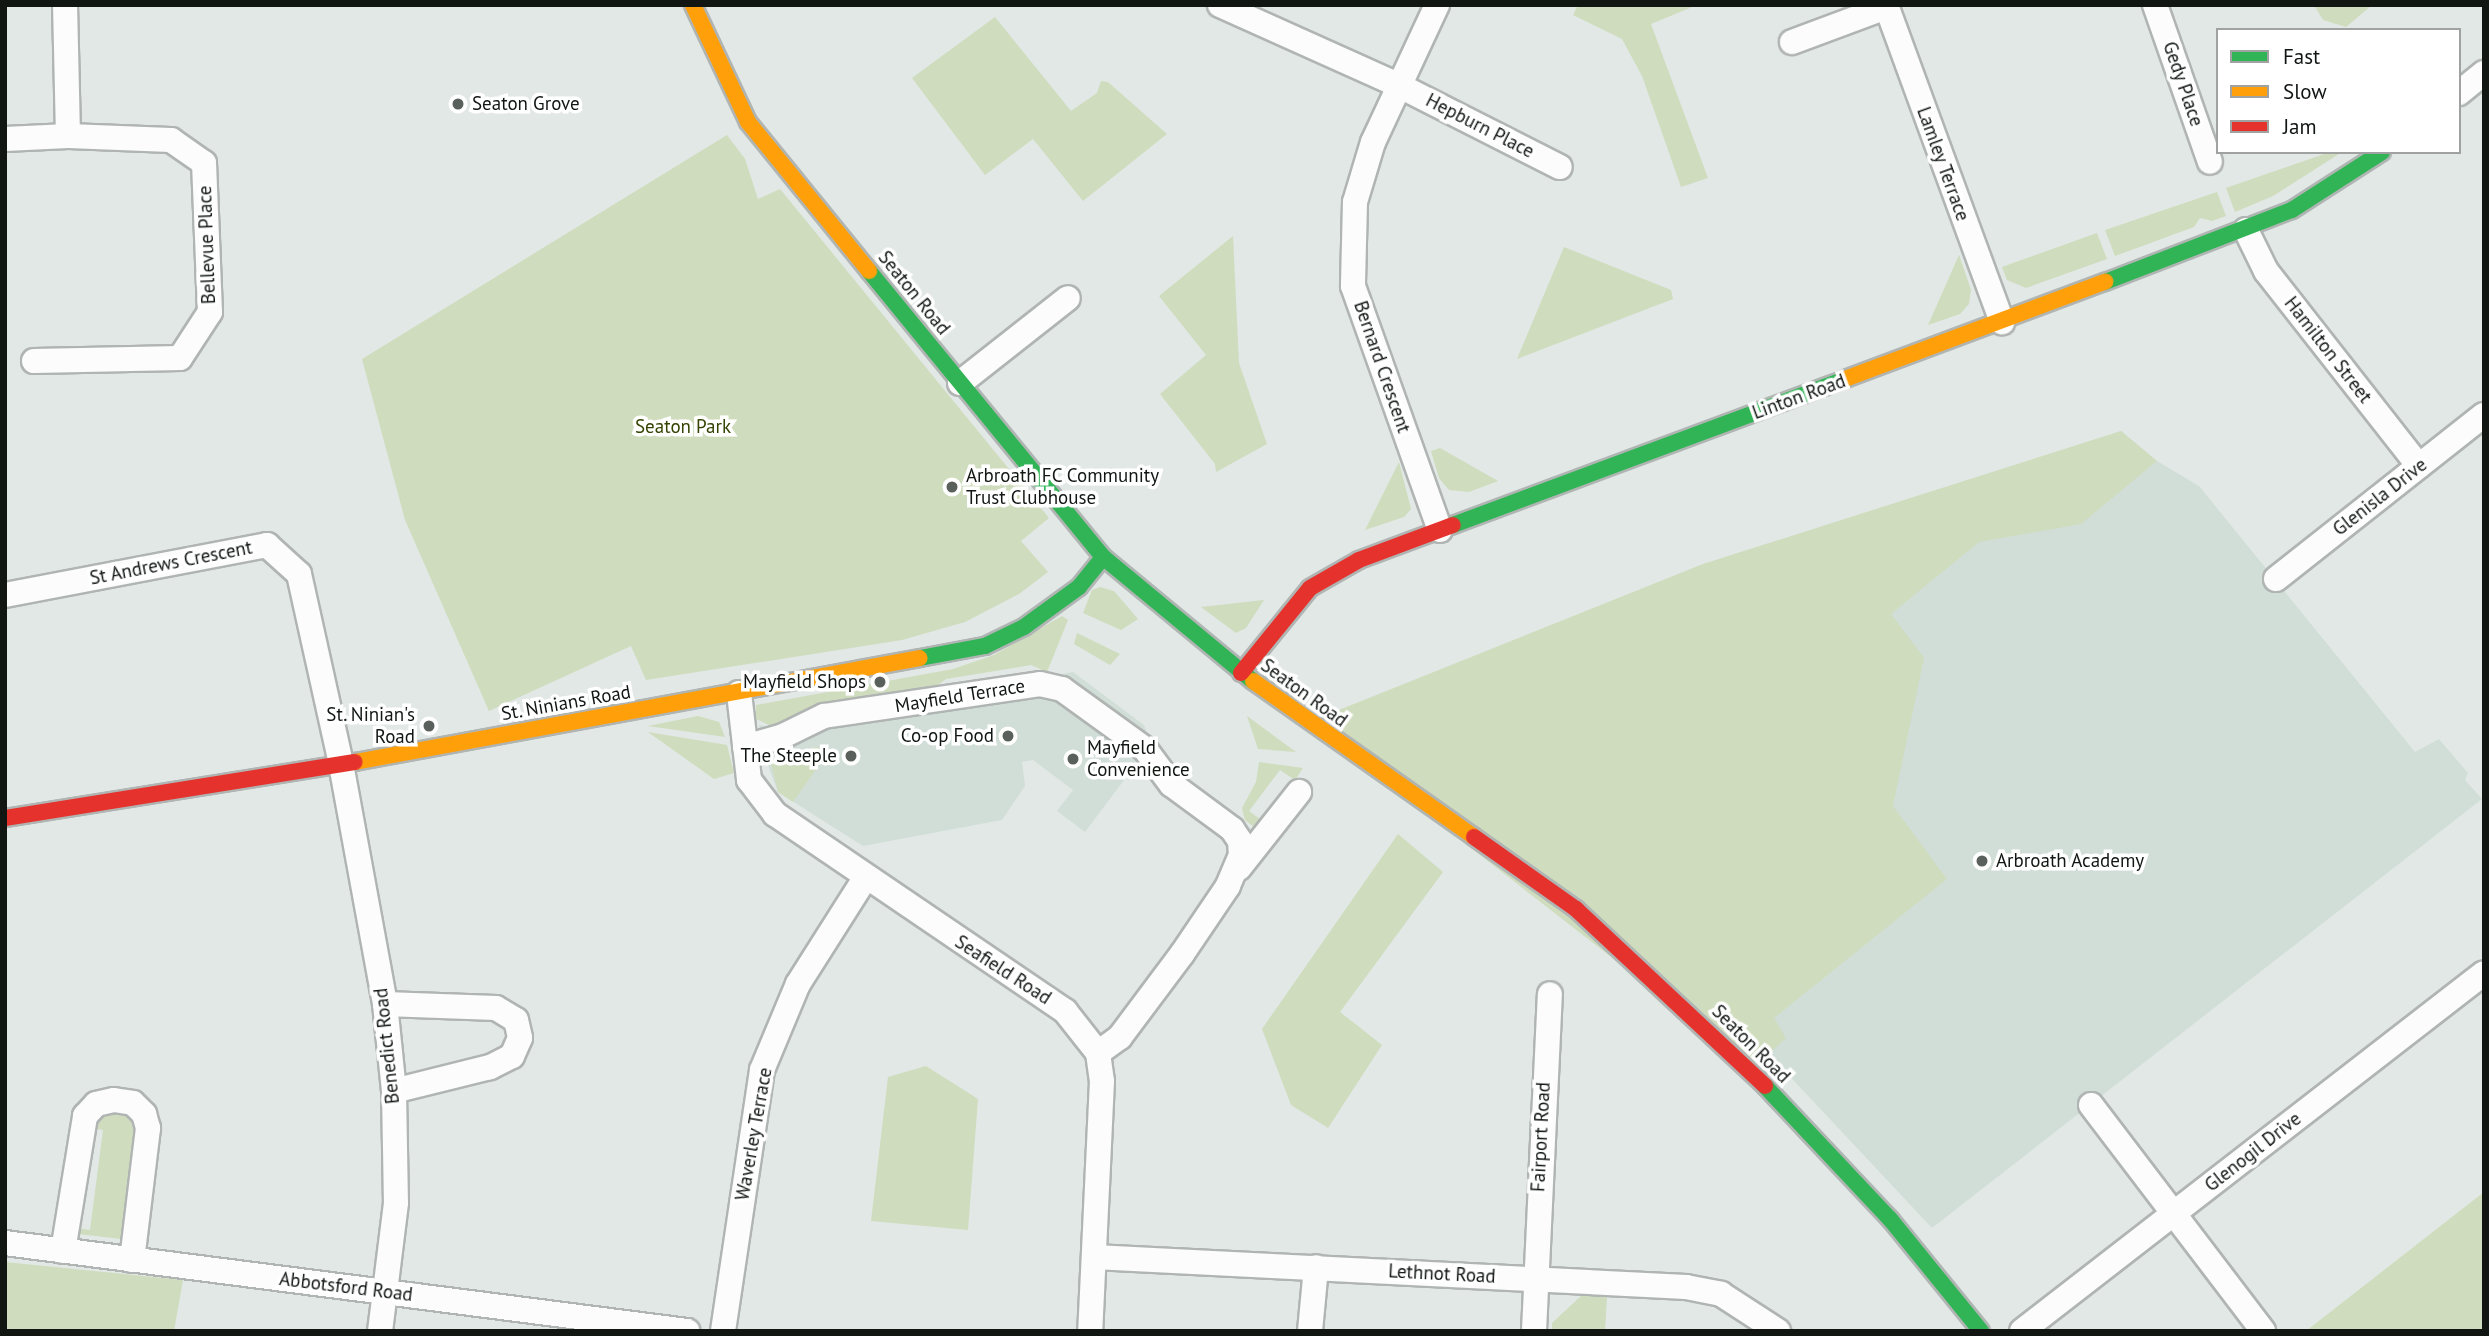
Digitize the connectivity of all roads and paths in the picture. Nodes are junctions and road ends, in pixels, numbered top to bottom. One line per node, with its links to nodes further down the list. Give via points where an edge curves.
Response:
1 (65, 5): 11 (street)
2 (1220, 5): 9 (street, Hepburn Place)
3 (1437, 5): 9 (street, Bernard Crescent)
4 (2155, 5): 14 (street, Gedy Place)
5 (1886, 6): 7 (street); 18 (street, Lamley Terrace)
6 (699, 7): 20 (street, Seaton Road, via 748,122)
7 (1792, 42)
8 (2484, 74): 10 (street)
9 (1400, 86): 15 (street, Hepburn Place); 23 (street, Bernard Crescent, via 1373,142 1355,202 1353,286)
10 (2461, 91)
11 (68, 136): 12 (street); 19 (street, Bellevue Place, via 171,140 204,163 210,312 180,358)
12 (5, 139)
13 (2379, 154): 16 (street, Linton Road, via 2292,210)
14 (2210, 162)
15 (1560, 167)
16 (2246, 230): 18 (street, Linton Road); 22 (street, Hamilton Street, via 2266,271)
17 (1068, 298): 20 (street)
18 (2002, 322): 23 (street, Linton Road)
19 (34, 361)
20 (960, 383): 24 (street, Seaton Road)
21 (2484, 415): 22 (street, Glenisla Drive)
22 (2419, 466): 25 (street, Glenisla Drive)
23 (1440, 530): 27 (street, Linton Road, via 1359,560 1310,588)
24 (1103, 557): 27 (street, Seaton Road); 28 (street, St. Ninians Road, via 1079,587 1024,627 985,646)
25 (2276, 579)
26 (5, 595): 30 (street, St Andrews Crescent, via 268,545 299,574)
27 (1241, 673): 57 (street, Seaton Road, via 1576,909 1732,1051 1890,1219)
28 (739, 693): 29 (street, Seafield Road); 30 (street, St. Ninians Road)
29 (745, 747): 33 (street, Mayfield Terrace, via 783,736 824,716 1040,684 1062,689 1145,749 1171,784 1231,830 1240,841); 34 (street, Seafield Road, via 749,780 775,814)
30 (341, 764): 32 (street, St. Ninians Road); 37 (street, Benedict Road)
31 (1298, 792): 33 (street)
32 (5, 818)
33 (1239, 868): 38 (street, via 1126,1029)
34 (866, 877): 38 (street, Seafield Road, via 1065,1011); 52 (street, Waverley Terrace, via 798,984 762,1070)
35 (2484, 973): 41 (street, Glenogil Drive)
36 (1550, 994): 47 (street, Fairport Road)
37 (385, 1004): 39 (street, Benedict Road); 39 (street, via 496,1008 516,1020 520,1038 512,1056 490,1067)
38 (1098, 1053): 44 (street, via 1102,1081)
39 (394, 1091): 48 (street, Benedict Road, via 396,1203)
40 (2091, 1105): 41 (street)
41 (2174, 1213): 58 (street, Glenogil Drive); 59 (street)
42 (5, 1243): 43 (street, Abbotsford Road)
43 (63, 1251): 45 (street, Abbotsford Road); 45 (street, via 85,1116 96,1104 114,1100 133,1103 144,1114 148,1128)
44 (1094, 1257): 46 (street, Lethnot Road); 53 (street)
45 (132, 1260): 48 (street, Abbotsford Road)
46 (1316, 1267): 47 (street, Lethnot Road); 54 (street)
47 (1535, 1279): 55 (street, Fairport Road); 56 (street, Lethnot Road, via 1686,1287 1721,1294)
48 (386, 1293): 49 (street, Abbotsford Road); 50 (street, Benedict Road)
49 (620, 1326): 51 (street, Abbotsford Road)
50 (380, 1331)
51 (687, 1331)
52 (723, 1331)
53 (1090, 1331)
54 (1310, 1331)
55 (1534, 1331)
56 (1778, 1331)
57 (1981, 1331)
58 (2022, 1331)
59 (2263, 1331)

